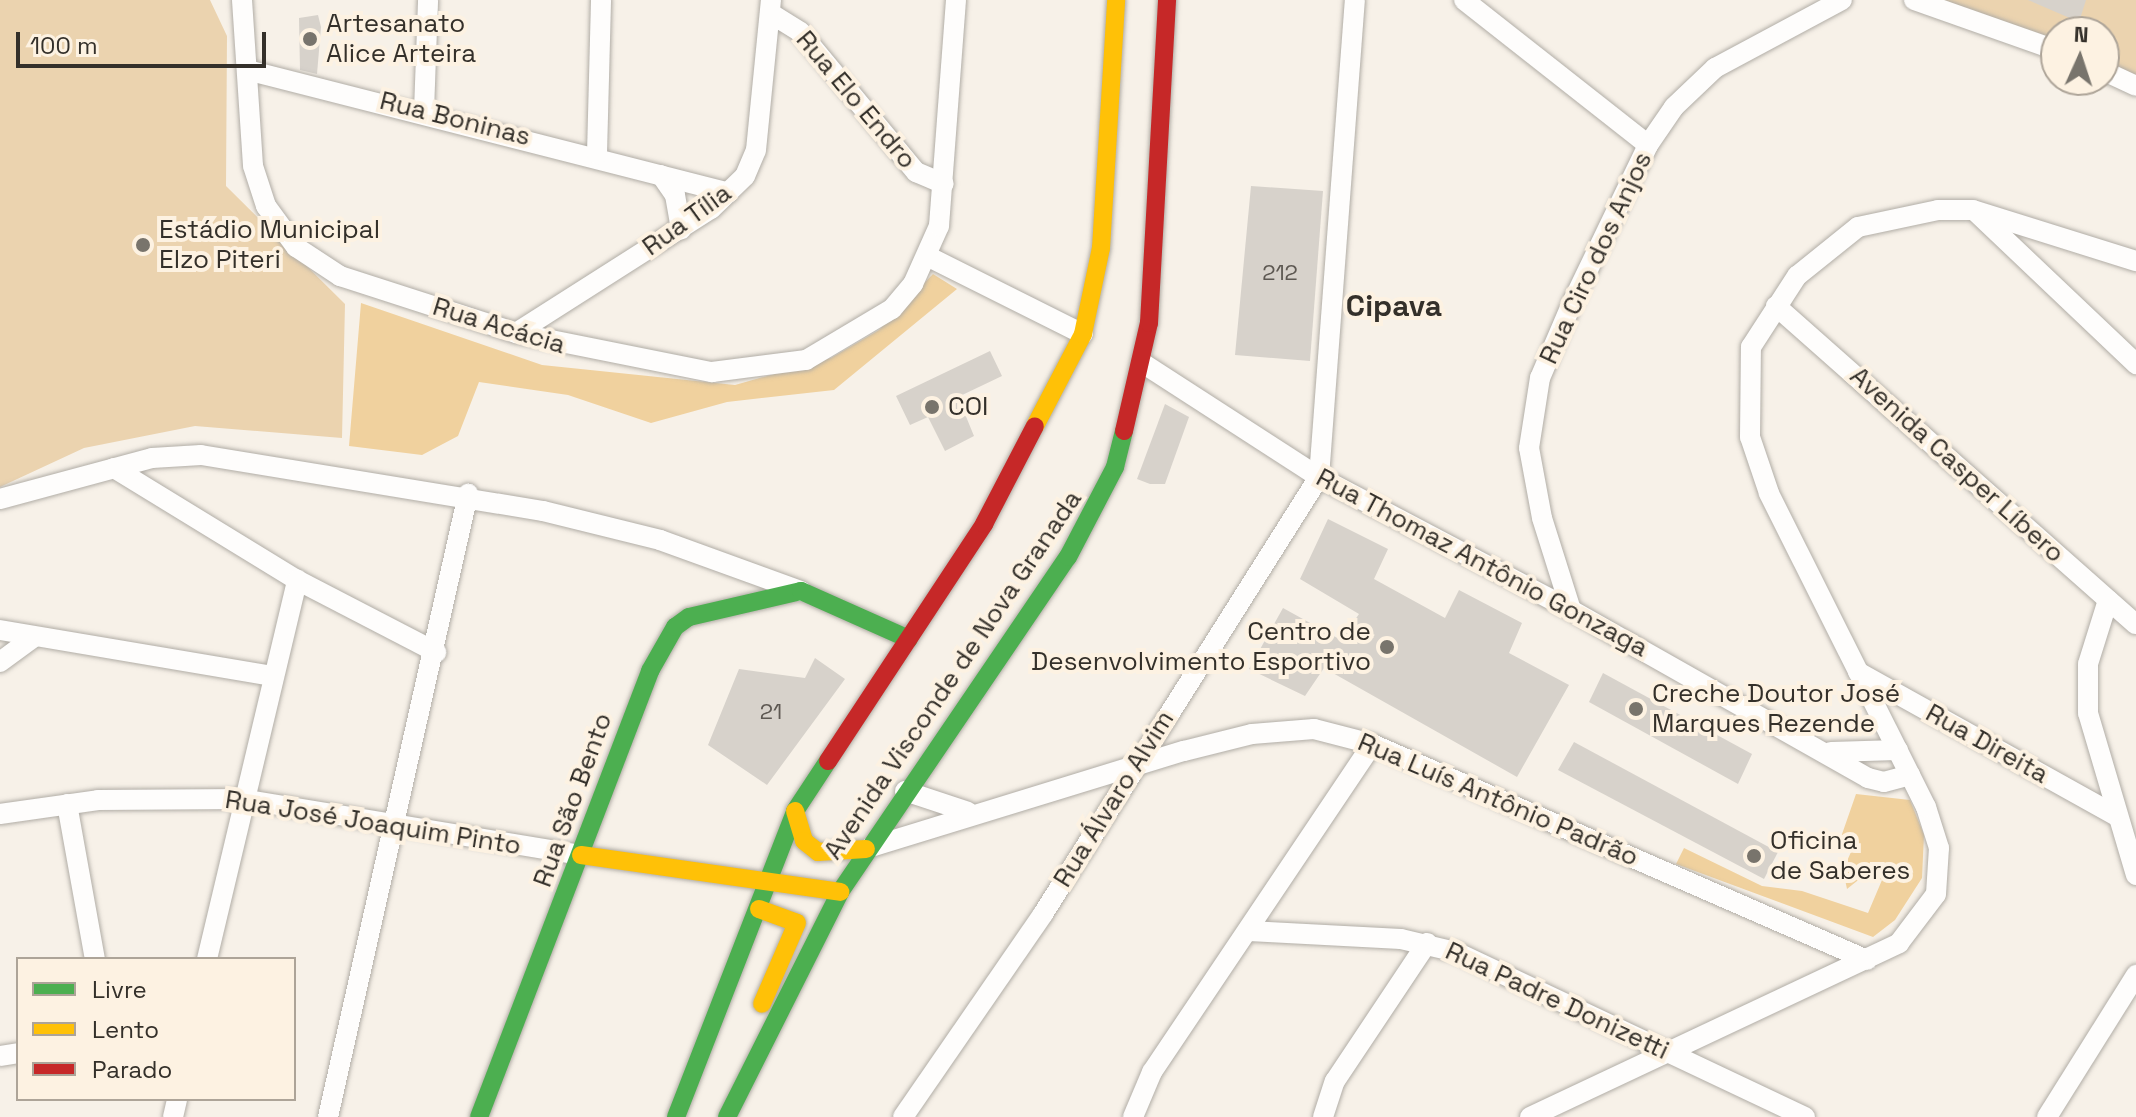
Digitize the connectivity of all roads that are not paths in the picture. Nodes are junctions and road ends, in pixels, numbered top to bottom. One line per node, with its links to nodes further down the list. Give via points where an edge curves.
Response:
1 (242, 0): 13 (street, Rua Acácia)
2 (428, 0): 14 (street)
3 (601, 0): 16 (street)
4 (956, 0): 18 (street)
5 (1116, 0): 26 (main road, via 1101,248)
6 (1167, 0): 27 (main road, Avenida Visconde de Nova Granada)
7 (1355, 0): 30 (street)
8 (1464, 0): 15 (street)
9 (1842, 0): 15 (street, Rua Ciro dos Anjos, via 1715,68 1674,107)
10 (1914, 0): 12 (street)
11 (771, 6): 18 (street, Rua Elo Endro, via 800,32 916,172); 19 (street, Rua Tília, via 756,150)
12 (2040, 44)
13 (247, 70): 14 (street, Rua Boninas); 25 (street, Rua Acácia, via 258,184 296,247 340,276)
14 (424, 111): 16 (street, Rua Boninas)
15 (1648, 145): 36 (street, Rua Ciro dos Anjos, via 1572,303 1534,402 1531,473)
16 (597, 154): 17 (street, Rua Boninas)
17 (661, 175): 19 (street, Rua Boninas); 21 (street, via 675,195)
18 (944, 184): 22 (street)
19 (729, 193): 21 (street, Rua Tília)
20 (1973, 210): 23 (street); 24 (street, via 1914,212 1858,227 1814,259); 28 (street)
21 (681, 229): 25 (street, Rua Tília)
22 (929, 257): 25 (street, Rua Acácia, via 892,309 852,338 778,366 679,371); 26 (street)
23 (2136, 261)
24 (1776, 306): 35 (street, Avenida Casper Líbero); 43 (street, via 1751,347 1750,437 1769,493)
25 (516, 333)
26 (1083, 334): 40 (main road, via 992,510)
27 (1144, 364): 30 (street, Rua Thomaz Antônio Gonzaga); 50 (main road, Avenida Visconde de Nova Granada, via 1115,467 1091,519)
28 (2136, 364)
29 (114, 468): 31 (street, via 201,455); 32 (street); 33 (street)
30 (1319, 477): 36 (street, Rua Thomaz Antônio Gonzaga); 48 (street, Rua Álvaro Alvim)
31 (468, 494): 34 (street, via 660,540); 41 (street)
32 (0, 499)
33 (297, 580): 41 (street); 44 (street)
34 (801, 591): 40 (main road); 59 (main road, Rua São Bento, via 689,617 675,627 650,671)
35 (2108, 600): 37 (street, Avenida Casper Líbero); 56 (street, via 2088,664 2087,691)
36 (1571, 610): 47 (street, Rua Thomaz Antônio Gonzaga)
37 (2136, 624)
38 (0, 630): 39 (street)
39 (34, 637): 42 (street); 44 (street)
40 (909, 639): 53 (main road)
41 (436, 652): 57 (street)
42 (0, 662)
43 (1858, 672): 46 (street); 56 (street, Rua Direita)
44 (273, 676): 51 (street)
45 (1372, 744): 48 (street, Rua Luís Antônio Padrão, via 1314,729 1282,729); 64 (street); 68 (street, Rua Luís Antônio Padrão)
46 (1898, 750): 47 (street, Rua Thomaz Antônio Gonzaga); 49 (street)
47 (1827, 751): 49 (street, Rua Thomaz Antônio Gonzaga, via 1876,781)
48 (1134, 765): 54 (street, Rua Luís Antônio Padrão); 76 (street, Rua Álvaro Alvim, via 1043,914)
49 (1910, 775): 68 (street, via 1933,825 1942,872 1921,921)
50 (905, 791): 54 (street, Rua Luís Antônio Padrão, via 939,807); 58 (main road, Avenida Visconde de Nova Granada)
51 (242, 799): 52 (street, Rua José Joaquim Pinto); 57 (street, Rua José Joaquim Pinto); 67 (street)
52 (67, 804): 55 (street, Rua José Joaquim Pinto); 66 (street)
53 (795, 811): 58 (main road, via 804,841 818,852); 61 (main road)
54 (976, 812): 58 (street, Rua Luís Antônio Padrão)
55 (0, 814)
56 (2117, 816): 60 (street)
57 (394, 824): 59 (street, Rua José Joaquim Pinto); 71 (street)
58 (866, 849): 62 (main road, Avenida Visconde de Nova Granada)
59 (581, 855): 61 (main road, Rua José Joaquim Pinto); 72 (main road, Rua São Bento)
60 (2136, 875)
61 (768, 881): 62 (main road, Rua José Joaquim Pinto); 63 (main road)
62 (840, 892): 75 (main road, Avenida Visconde de Nova Granada)
63 (759, 909): 73 (main road); 74 (main road, via 793,917 797,925 725,1088)
64 (1249, 931): 65 (street, Rua Padre Donizetti); 77 (street, via 1152,1072)
65 (1427, 943): 70 (street, Rua Padre Donizetti, via 1509,973); 78 (street, via 1335,1081)
66 (95, 957)
67 (207, 957)
68 (1867, 960): 70 (street)
69 (2136, 975): 81 (street)
70 (1664, 1049): 79 (street); 80 (street, Rua Padre Donizetti)
71 (328, 1117)
72 (479, 1117)
73 (676, 1117)
74 (718, 1117)
75 (727, 1117)
76 (903, 1117)
77 (1133, 1117)
78 (1323, 1117)
79 (1530, 1117)
80 (1805, 1117)
81 (2047, 1117)

